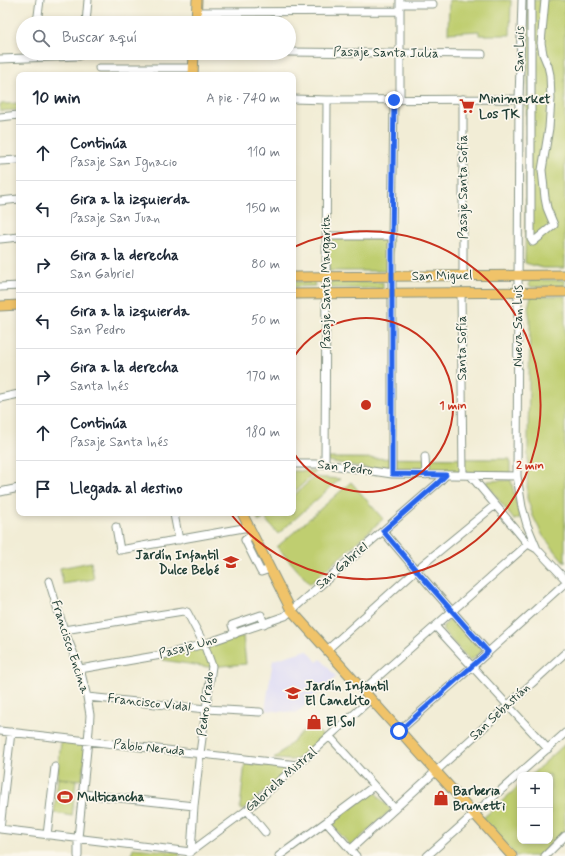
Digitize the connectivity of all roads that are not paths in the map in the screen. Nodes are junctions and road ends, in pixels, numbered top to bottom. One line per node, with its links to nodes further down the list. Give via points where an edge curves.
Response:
1 (40, 0): 10 (street)
2 (88, 0): 11 (street)
3 (197, 0): 9 (main road)
4 (522, 0): 23 (street, San Luis)
5 (531, 0): 6 (street, via 530,239 533,242 554,225 547,208 542,170 551,99 550,75 542,54 541,43)
6 (545, 0)
7 (432, 4): 8 (street)
8 (400, 5): 9 (street); 14 (street)
9 (196, 12): 12 (main road)
10 (38, 16)
11 (87, 16)
12 (196, 16)
13 (296, 52): 14 (street, Pasaje Santa Julia)
14 (400, 53): 15 (street, Pasaje Santa Julia); 25 (street)
15 (482, 54)
16 (16, 57): 17 (street)
17 (0, 59)
18 (194, 60): 20 (main road)
19 (99, 68): 20 (street)
20 (193, 72)
21 (296, 99): 24 (street)
22 (463, 99): 23 (street); 25 (street); 39 (street, Pasaje Santa Sofía)
23 (519, 99): 36 (street, Nueva San Luis)
24 (327, 100): 25 (street); 32 (street, Pasaje Santa Margarita)
25 (397, 100): 33 (street)
26 (16, 115): 27 (street)
27 (0, 117)
28 (16, 160): 29 (street)
29 (0, 162)
30 (16, 199): 31 (street)
31 (0, 200)
32 (326, 236): 33 (street); 41 (street, Pasaje Santa Margarita)
33 (392, 236): 38 (street)
34 (16, 237): 35 (street)
35 (0, 238)
36 (518, 275): 37 (main road, San Miguel); 39 (main road, San Miguel); 45 (street, Nueva San Luis)
37 (565, 275)
38 (393, 276): 39 (main road, San Miguel); 41 (main road, San Miguel); 47 (street)
39 (463, 276)
40 (296, 277): 41 (main road, San Miguel)
41 (326, 277): 49 (street, Pasaje Santa Margarita)
42 (16, 286): 43 (street)
43 (0, 287)
44 (461, 292): 45 (main road, San Miguel); 47 (main road, San Miguel); 60 (street, Santa Sofía)
45 (518, 292): 46 (main road, San Miguel); 62 (street, Nueva San Luis)
46 (565, 292)
47 (393, 293): 49 (main road, San Miguel); 57 (street)
48 (296, 294): 49 (main road, San Miguel)
49 (326, 294): 56 (street, Pasaje Santa Margarita)
50 (16, 305): 51 (main road)
51 (0, 306)
52 (16, 395): 53 (street)
53 (0, 398)
54 (425, 457): 58 (street)
55 (296, 464): 56 (street, San Pedro)
56 (325, 464): 57 (street, San Pedro)
57 (392, 474): 58 (street, San Pedro)
58 (426, 475): 59 (street, San Pedro)
59 (446, 475): 60 (street, San Pedro); 70 (street, San Gabriel)
60 (463, 475): 61 (street, San Pedro)
61 (471, 476): 62 (street, San Pedro); 65 (street, Nueva San Luis)
62 (517, 476): 73 (street, Nueva San Luis, via 522,507)
63 (16, 489): 64 (street)
64 (0, 492)
65 (495, 505): 72 (street, Nueva San Luis); 74 (street)
66 (174, 516): 71 (street)
67 (244, 516): 69 (main road)
68 (116, 527): 71 (street, via 120,550)
69 (251, 531): 71 (street); 78 (main road)
70 (383, 531): 74 (street); 78 (street, San Gabriel)
71 (180, 540)
72 (528, 544): 73 (street, Nueva San Luis); 79 (street)
73 (537, 549): 75 (street, Nueva San Luis)
74 (416, 570): 79 (street); 83 (street)
75 (565, 580)
76 (49, 581): 81 (street, Francisco Encina)
77 (565, 583): 84 (street)
78 (292, 610): 82 (street, Pasaje Uno, via 285,616); 83 (main road)
79 (452, 611): 80 (street); 84 (street)
80 (435, 626): 86 (street); 88 (street)
81 (64, 630): 82 (street, Pedro Prado, via 183,611 187,612); 87 (street, Francisco Encina)
82 (204, 644): 87 (street, Pasaje Uno, via 167,654); 92 (street, Pedro Prado, via 212,666)
83 (327, 650): 88 (main road)
84 (488, 652): 86 (street)
85 (565, 653): 91 (street, San Sebastián)
86 (472, 667): 91 (street); 95 (street)
87 (80, 669): 89 (street, Francisco Encina)
88 (363, 690): 90 (main road)
89 (87, 697): 92 (street, Francisco Vidal); 99 (street, Francisco Encina, via 90,715)
90 (371, 699): 95 (main road); 98 (street, Gabriela Mistral)
91 (507, 705): 100 (street); 104 (street, San Sebastián)
92 (206, 709): 93 (street, Francisco Vidal); 101 (street, Pedro Prado)
93 (260, 712)
94 (0, 731): 96 (street, Pablo Neruda)
95 (399, 731): 104 (main road)
96 (11, 732): 99 (street, Pablo Neruda); 112 (street)
97 (565, 733): 100 (street)
98 (330, 737): 102 (street, Gabriela Mistral); 105 (street)
99 (88, 741): 101 (street, Pablo Neruda); 106 (street, Francisco Encina)
100 (548, 749): 110 (street)
101 (200, 753): 102 (street, Pablo Neruda); 107 (street, Pedro Prado)
102 (298, 765): 109 (street, Gabriela Mistral)
103 (55, 767): 114 (street)
104 (436, 772): 108 (street, San Sebastián); 110 (main road)
105 (374, 786): 108 (street); 111 (street)
106 (83, 794): 107 (street); 116 (street, Francisco Encina)
107 (194, 806): 118 (street, Pedro Prado)
108 (395, 809): 117 (street, San Sebastián)
109 (247, 810): 113 (street); 118 (street, Gabriela Mistral)
110 (474, 815): 122 (street); 123 (main road)
111 (326, 822): 117 (street); 120 (street)
112 (0, 829): 114 (street)
113 (265, 832)
114 (47, 835): 116 (street)
115 (565, 836): 124 (street)
116 (78, 838): 118 (street); 119 (street, Francisco Encina)
117 (351, 850): 121 (street)
118 (188, 854)
119 (78, 856)
120 (281, 856)
121 (356, 856)
122 (427, 856)
123 (512, 856)
124 (545, 856)

